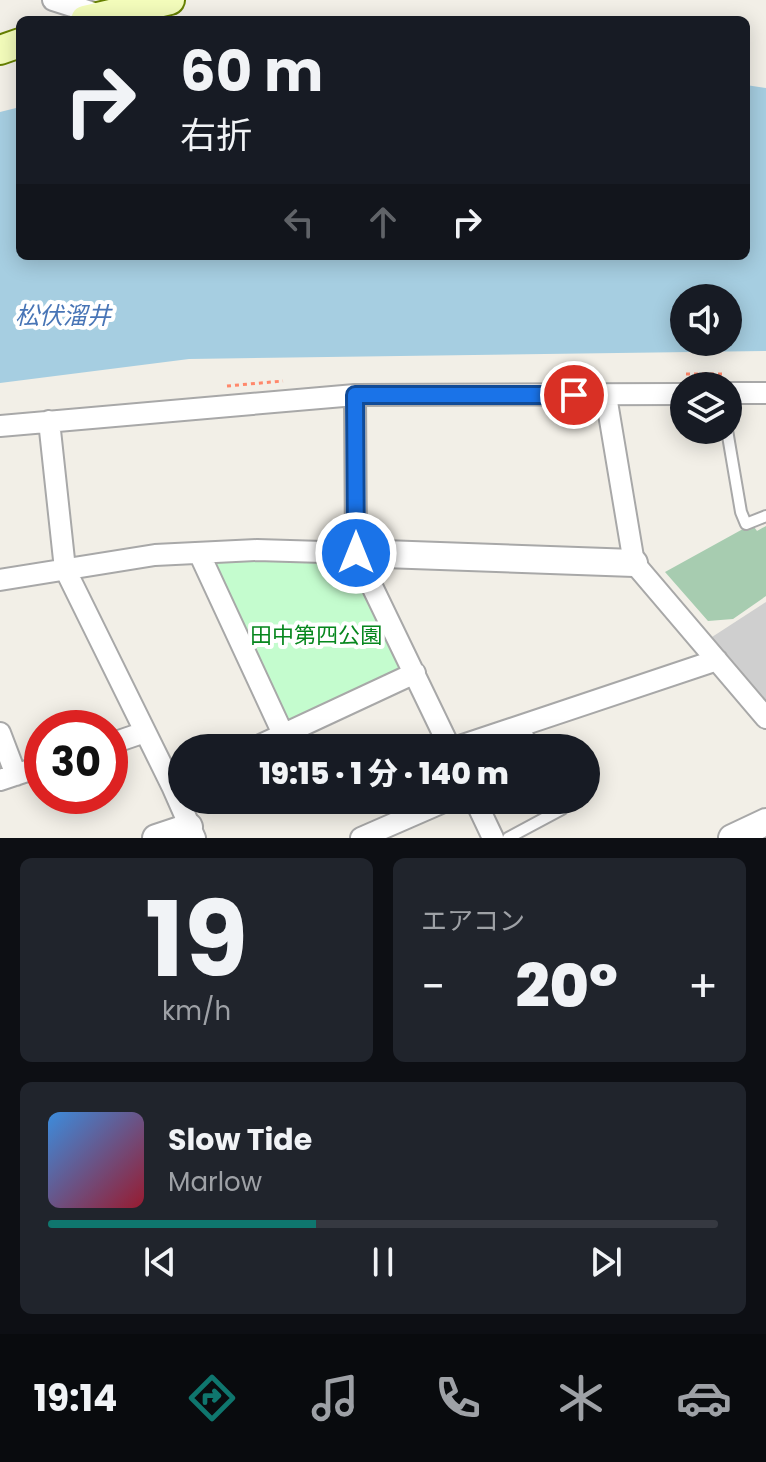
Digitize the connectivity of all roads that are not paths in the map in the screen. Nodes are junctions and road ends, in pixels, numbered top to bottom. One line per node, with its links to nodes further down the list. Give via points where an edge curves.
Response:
1 (53, 0): 3 (street)
2 (170, 0): 4 (main road)
3 (91, 16)
4 (98, 16)
5 (742, 393): 6 (street)
6 (766, 393)
7 (670, 394): 9 (street)
8 (355, 395): 9 (street); 10 (street); 15 (street)
9 (606, 396): 16 (street)
10 (49, 421): 11 (street); 17 (street)
11 (0, 426)
12 (729, 444): 13 (lane, via 746,524)
13 (766, 516)
14 (199, 553): 15 (street); 17 (street); 25 (street)
15 (356, 553): 16 (street); 20 (street)
16 (634, 563): 19 (street)
17 (65, 569): 18 (street); 23 (street)
18 (0, 580)
19 (717, 660): 21 (street); 22 (street)
20 (415, 673): 25 (street); 26 (street)
21 (766, 718)
22 (523, 725): 27 (street); 28 (lane)
23 (145, 732): 29 (street); 30 (street)
24 (0, 733): 31 (street)
25 (283, 734)
26 (445, 734)
27 (495, 734)
28 (527, 734)
29 (128, 738)
30 (168, 769)
31 (8, 778)
32 (416, 814): 38 (street)
33 (482, 814): 39 (street)
34 (553, 814): 40 (lane)
35 (766, 822): 41 (street)
36 (192, 832): 37 (street)
37 (156, 838)
38 (361, 838)
39 (493, 838)
40 (508, 838)
41 (732, 838)

